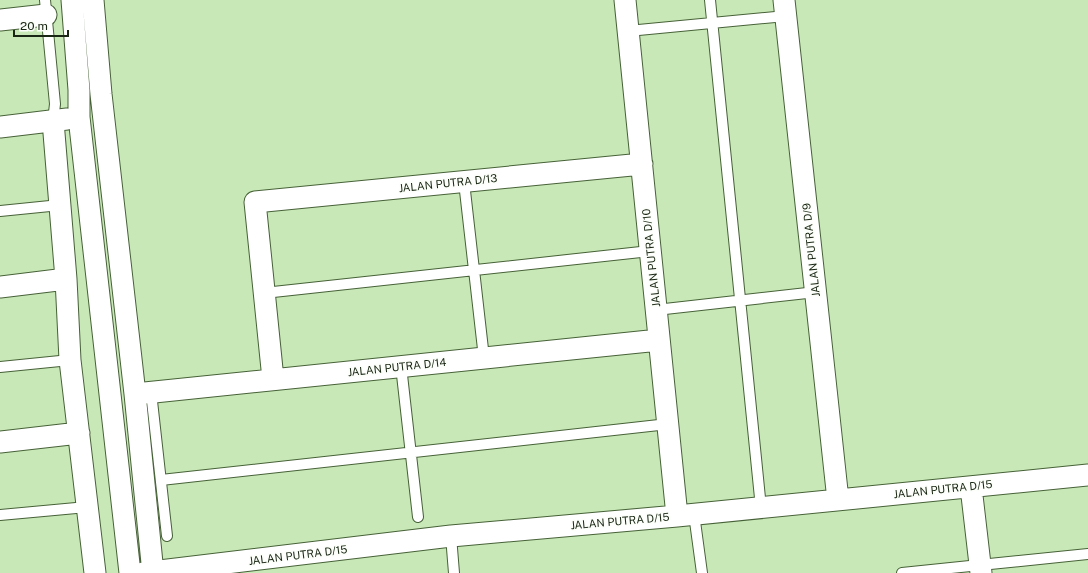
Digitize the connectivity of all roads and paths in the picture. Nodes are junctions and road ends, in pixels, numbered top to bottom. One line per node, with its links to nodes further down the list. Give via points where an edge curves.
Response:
1 (72, 0): 11 (street)
2 (93, 0): 10 (street)
3 (625, 0): 9 (street, JALAN PUTRA D/10)
4 (710, 0): 8 (lane)
5 (46, 7): 7 (street); 12 (lane, via 55,104)
6 (785, 8): 8 (lane); 22 (street, JALAN PUTRA D/9)
7 (0, 20)
8 (712, 22): 9 (lane); 24 (lane)
9 (628, 31): 14 (street, JALAN PUTRA D/10)
10 (103, 114): 11 (street); 32 (street)
11 (79, 117): 12 (street); 52 (street)
12 (52, 121): 13 (street); 16 (street)
13 (0, 127)
14 (642, 164): 15 (street, JALAN PUTRA D/13); 18 (street, JALAN PUTRA D/10)
15 (464, 182): 19 (lane); 23 (street, JALAN PUTRA D/13, via 255,202)
16 (60, 205): 17 (lane); 20 (street)
17 (0, 211)
18 (650, 251): 19 (lane); 25 (street, JALAN PUTRA D/10)
19 (475, 270): 23 (lane); 27 (lane)
20 (66, 279): 21 (street); 28 (street)
21 (0, 287)
22 (816, 292): 24 (lane); 40 (street, JALAN PUTRA D/9)
23 (264, 293): 31 (street)
24 (740, 301): 25 (lane); 42 (lane)
25 (656, 310): 26 (street, JALAN PUTRA D/10)
26 (659, 340): 27 (street, JALAN PUTRA D/14); 33 (street, JALAN PUTRA D/10)
27 (484, 358): 29 (street, JALAN PUTRA D/14)
28 (70, 360): 30 (lane); 34 (street)
29 (400, 366): 31 (street, JALAN PUTRA D/14); 36 (lane)
30 (0, 367)
31 (273, 379): 32 (street, JALAN PUTRA D/14)
32 (143, 393): 38 (lane); 53 (street)
33 (668, 424): 36 (lane); 44 (street, JALAN PUTRA D/10)
34 (79, 433): 35 (street); 41 (street)
35 (0, 442)
36 (410, 452): 38 (lane); 45 (lane)
37 (1088, 475): 39 (street, JALAN PUTRA D/15)
38 (161, 480): 46 (lane)
39 (971, 487): 40 (street, JALAN PUTRA D/15); 49 (street)
40 (838, 500): 42 (street, JALAN PUTRA D/15)
41 (87, 506): 43 (lane); 51 (street)
42 (761, 508): 44 (street, JALAN PUTRA D/15)
43 (0, 515)
44 (685, 515): 47 (street, JALAN PUTRA D/15); 55 (lane)
45 (418, 517)
46 (167, 536)
47 (450, 536): 50 (street, JALAN PUTRA D/15); 54 (lane)
48 (1088, 554): 49 (lane)
49 (980, 569): 56 (lane)
50 (185, 571): 53 (street, JALAN PUTRA D/15)
51 (95, 573)
52 (130, 573)
53 (150, 573)
54 (454, 573)
55 (702, 573)
56 (902, 573)

